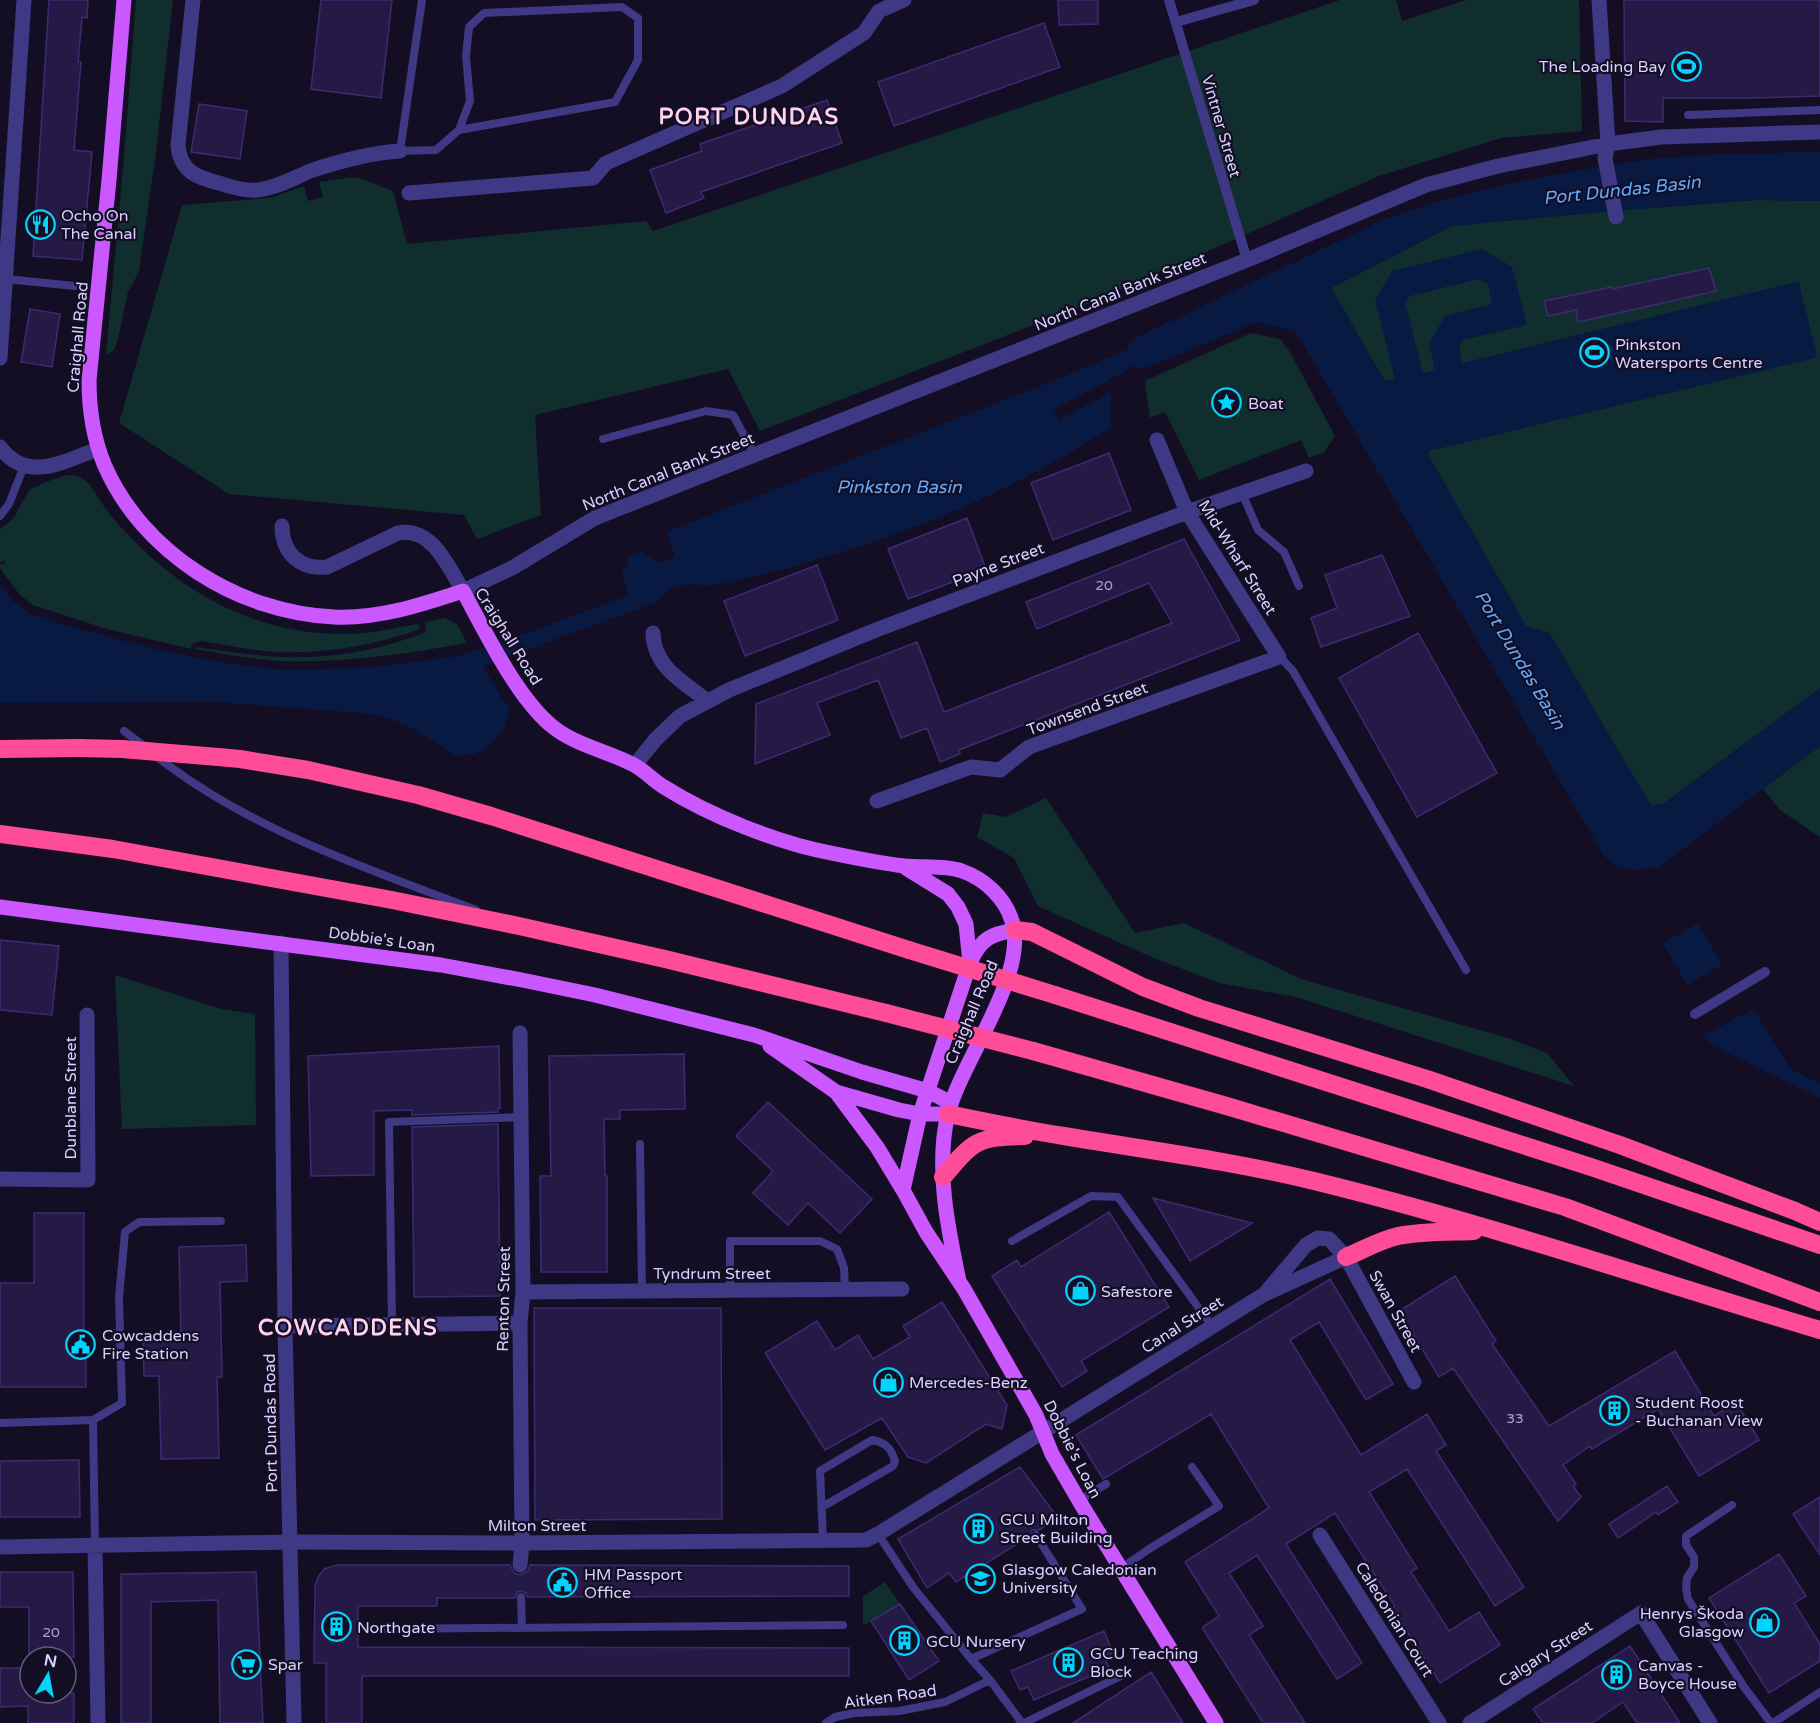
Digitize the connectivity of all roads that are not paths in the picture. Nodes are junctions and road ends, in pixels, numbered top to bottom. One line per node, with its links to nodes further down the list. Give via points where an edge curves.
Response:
1 (24, 0): 19 (street)
2 (124, 0): 25 (main road, Craighall Road, via 89,369 90,411)
3 (193, 0): 15 (street, via 178,145 181,160 191,173 233,188 256,190 357,157)
4 (422, 0): 15 (lane)
5 (904, 0): 16 (street, via 879,11 864,33 782,86 606,163 593,178)
6 (1169, 0): 9 (street, Vintner Street)
7 (1254, 0): 9 (street)
8 (1599, 0): 14 (street)
9 (1176, 22): 18 (street, Vintner Street)
10 (1820, 110): 11 (lane)
11 (1688, 115)
12 (459, 130): 12 (lane, via 470,101 466,56 469,27 484,13 622,7 638,18 638,60 615,102); 15 (lane, via 436,150)
13 (1820, 132): 14 (street, North Canal Bank Street, via 1661,137)
14 (1608, 144): 17 (street, via 1605,158); 18 (street, North Canal Bank Street, via 1426,185)
15 (400, 151)
16 (409, 193)
17 (1616, 217)
18 (1247, 260): 26 (street, North Canal Bank Street)
19 (6, 279): 20 (lane); 21 (street)
20 (75, 286)
21 (0, 358)
22 (603, 440): 26 (lane, via 706,411 733,415)
23 (1157, 440): 30 (street, Mid-Wharf Street)
24 (0, 447): 27 (street)
25 (98, 449): 27 (street, via 40,469); 34 (main road, Craighall Road, via 123,498 160,542 209,581 246,599 300,614 349,617 400,610)
26 (755, 455): 34 (street, North Canal Bank Street, via 595,518 512,568)
27 (24, 466): 31 (lane)
28 (1306, 471): 29 (street, Payne Street)
29 (1242, 493): 30 (street, Payne Street); 33 (lane, via 1258,530 1284,552)
30 (1186, 512): 36 (street, Mid-Wharf Street); 37 (street, Payne Street, via 876,630)
31 (0, 516)
32 (282, 526): 34 (street, via 283,542 289,552 306,566 317,568 327,567 398,533 415,534 435,545)
33 (1299, 586)
34 (463, 591): 40 (main road, Craighall Road, via 504,664 541,716 563,734)
35 (653, 633): 37 (street, via 656,655)
36 (1278, 656): 41 (street, Townsend Street, via 1029,747 1000,770 971,767); 49 (lane, via 1293,671)
37 (706, 700): 40 (street, Payne Street, via 669,726)
38 (124, 730): 45 (lane, via 165,763 254,818 372,870)
39 (0, 749): 69 (highway, bridge, via 80,747 240,759 429,798 1580,1163)
40 (635, 765): 43 (main road, Craighall Road, via 664,787 763,834 827,853)
41 (876, 801)
42 (0, 834): 45 (highway, via 216,867)
43 (904, 866): 46 (main road, Craighall Road, via 960,870 978,879 1003,902); 48 (main road, Craighall Road, via 948,894 958,907 966,924)
44 (0, 907): 47 (main road, Dobbie's Loan)
45 (519, 926): 78 (highway, bridge, via 886,1013 1230,1107 1565,1207)
46 (1024, 931): 48 (main road, via 1003,932 982,942); 57 (main road, Craighall Road, via 1015,944 1010,973); 66 (highway, via 1143,987 1199,1008 1620,1145)
47 (281, 943): 54 (main road, Dobbie's Loan, via 510,978); 81 (street, Port Dundas Road)
48 (970, 963): 55 (main road, Craighall Road)
49 (1466, 970)
50 (1765, 972): 51 (street)
51 (1695, 1014)
52 (87, 1015): 63 (street, Dunblane Street, via 88,1180)
53 (520, 1033): 59 (street, Renton Street)
54 (754, 1035): 55 (main road, Dobbie's Loan); 56 (main road, Dobbie's Loan)
55 (928, 1090): 57 (main road, Dobbie's Loan); 58 (main road)
56 (836, 1092): 58 (main road, Dobbie's Loan); 64 (main road, Dobbie's Loan)
57 (950, 1109): 58 (main road, Dobbie's Loan); 60 (highway); 62 (main road, Dobbie's Loan, via 944,1136)
58 (920, 1114): 64 (main road)
59 (521, 1117): 76 (street, Renton Street); 80 (lane, via 389,1122)
60 (1060, 1136): 62 (highway, via 993,1137 981,1141); 67 (highway, via 1313,1181)
61 (640, 1144): 74 (lane)
62 (943, 1177): 71 (main road, Dobbie's Loan)
63 (0, 1179)
64 (903, 1190): 71 (main road, Dobbie's Loan)
65 (221, 1221): 85 (lane, via 139,1222 125,1232 119,1298 122,1403)
66 (1820, 1222)
67 (1491, 1230): 70 (highway, via 1398,1236); 83 (highway)
68 (1012, 1241): 82 (lane, via 1091,1196 1118,1197)
69 (1820, 1245)
70 (1346, 1257): 77 (street, Canal Street); 77 (street, via 1329,1239 1318,1238 1306,1245); 84 (street, Swan Street)
71 (959, 1281): 87 (main road, Dobbie's Loan)
72 (902, 1289): 73 (street, Tyndrum Street)
73 (845, 1290): 75 (street, Tyndrum Street); 75 (lane, via 844,1268 837,1249 820,1241 730,1241)
74 (642, 1291): 75 (street, Tyndrum Street); 76 (street, Tyndrum Street)
75 (730, 1291)
76 (523, 1292): 79 (street, Renton Street)
77 (1263, 1295): 82 (street, Canal Street)
78 (1820, 1302)
79 (520, 1323): 80 (street); 98 (street, Renton Street)
80 (392, 1324): 81 (street)
81 (285, 1326): 97 (street, Port Dundas Road)
82 (1212, 1326): 87 (street, Canal Street)
83 (1820, 1330)
84 (1414, 1382)
85 (93, 1420): 86 (lane); 99 (lane)
86 (0, 1423)
87 (1043, 1431): 90 (main road, Dobbie's Loan); 93 (street, Milton Street)
88 (1192, 1467): 102 (lane, via 1219,1506)
89 (1106, 1484): 90 (lane)
90 (1079, 1501): 102 (main road, Dobbie's Loan)
91 (1732, 1505): 119 (lane, via 1686,1536 1686,1545 1694,1557 1694,1567 1687,1578 1688,1599)
92 (822, 1507): 92 (lane, via 820,1471 872,1440 886,1444 893,1453 893,1466); 96 (lane)
93 (878, 1534): 96 (street, Milton Street, via 866,1540); 107 (lane)
94 (1036, 1535): 107 (lane, via 1082,1610)
95 (1320, 1535): 117 (street, Caledonian Court)
96 (823, 1540): 98 (street, Milton Street)
97 (291, 1542): 98 (street, Milton Street); 99 (street, Milton Street); 113 (street, Port Dundas Road)
98 (522, 1543): 101 (street, Renton Street)
99 (95, 1545): 100 (street, Milton Street); 112 (street)
100 (0, 1547)
101 (520, 1565)
102 (1120, 1569): 116 (main road, Dobbie's Loan)
103 (521, 1598): 105 (lane)
104 (843, 1625): 105 (lane)
105 (522, 1628): 106 (lane)
106 (379, 1629)
107 (971, 1659): 109 (lane)
108 (1125, 1674): 115 (lane)
109 (990, 1680): 114 (lane, Aitken Road, via 945,1702 899,1711 854,1713); 115 (lane)
110 (1820, 1692): 119 (lane)
111 (1480, 1720): 118 (street, Calgary Street, via 1641,1613)
112 (98, 1723)
113 (294, 1723)
114 (826, 1723)
115 (1023, 1723)
116 (1216, 1723)
117 (1439, 1723)
118 (1710, 1723)
119 (1772, 1723)

